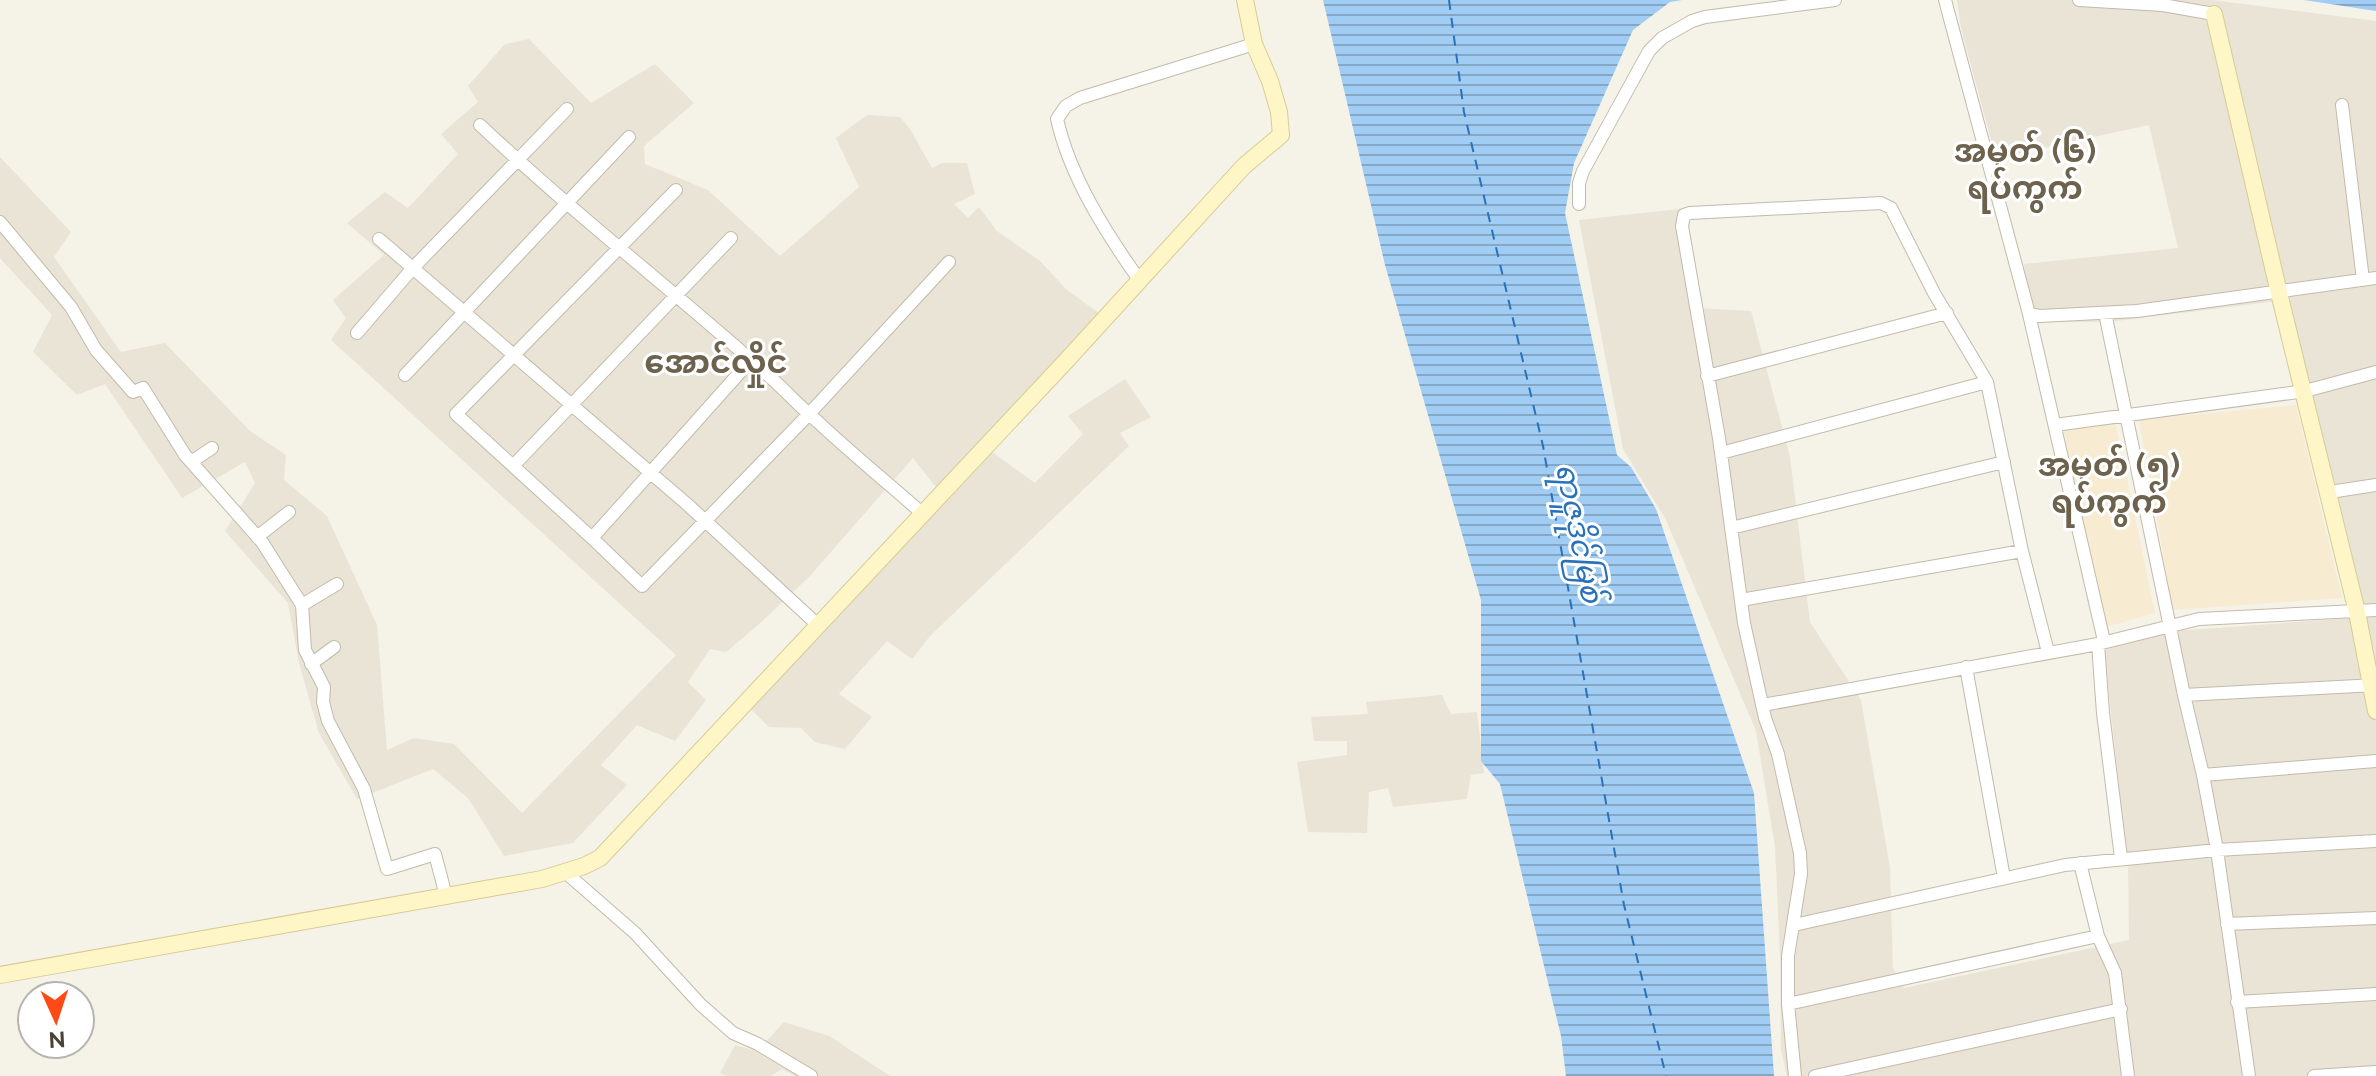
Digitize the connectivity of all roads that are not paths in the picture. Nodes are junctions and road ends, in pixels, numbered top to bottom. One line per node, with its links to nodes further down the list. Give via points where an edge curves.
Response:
1 (1245, 0): 6 (street)
2 (1835, 0): 14 (street, via 1705,17 1662,38 1643,62 1583,171)
3 (1945, 0): 28 (street)
4 (2079, 0): 5 (street)
5 (2214, 14): 23 (street)
6 (1254, 44): 22 (street, via 1273,91 1281,135 1244,166); 22 (street, via 1080,98 1057,119 1077,176)
7 (2342, 105): 21 (street)
8 (567, 109): 11 (street)
9 (480, 125): 11 (street)
10 (629, 137): 13 (street)
11 (517, 159): 13 (street); 20 (street)
12 (676, 190): 18 (street)
13 (567, 204): 18 (street); 27 (street)
14 (1579, 204)
15 (0, 222): 43 (street, via 71,307 123,382 133,392 143,388)
16 (731, 238): 24 (street)
17 (379, 239): 20 (street)
18 (619, 247): 24 (street); 30 (street)
19 (949, 262): 38 (street)
20 (412, 269): 27 (street); 29 (street)
21 (2370, 279): 23 (street)
22 (1140, 281): 50 (street)
23 (2279, 293): 26 (street); 36 (street)
24 (675, 297): 31 (street); 37 (street)
25 (1947, 313): 34 (street); 34 (street, via 1888,205 1690,213 1684,215 1682,226); 35 (street)
26 (2105, 313): 28 (street); 39 (street)
27 (465, 314): 30 (street); 33 (street)
28 (2029, 314): 40 (street)
29 (357, 333)
30 (514, 355): 37 (street); 45 (street, via 456,414)
31 (751, 360): 38 (street); 46 (street)
32 (2376, 372): 36 (street)
33 (405, 375)
34 (1707, 376): 42 (street)
35 (1987, 382): 42 (street); 44 (street)
36 (2305, 391): 39 (street); 48 (street)
37 (573, 406): 45 (street); 46 (street)
38 (809, 414): 50 (street); 51 (street)
39 (2127, 414): 40 (street); 61 (street)
40 (2055, 425): 63 (street)
41 (212, 448): 43 (street)
42 (1721, 453): 52 (street)
43 (191, 462): 53 (street)
44 (2004, 462): 52 (street); 55 (street)
45 (513, 466): 54 (street)
46 (652, 473): 51 (street); 54 (street)
47 (2376, 485): 48 (street)
48 (2330, 492): 60 (street)
49 (289, 512): 53 (street)
50 (923, 514): 62 (street)
51 (705, 520): 54 (street, via 642,586); 62 (street)
52 (1731, 528): 57 (street)
53 (257, 537): 58 (street)
54 (592, 538)
55 (2022, 551): 57 (street); 65 (street)
56 (337, 584): 58 (street)
57 (1741, 600): 70 (street)
58 (302, 605): 66 (street)
59 (2376, 610): 60 (street)
60 (2357, 612): 61 (street); 68 (street)
61 (2170, 625): 63 (street); 69 (street)
62 (819, 626): 80 (street, via 600,858)
63 (2101, 643): 65 (street); 78 (street, via 2103,713)
64 (334, 647): 66 (street)
65 (2048, 652): 67 (street)
66 (311, 664): 73 (street, via 324,687)
67 (1966, 667): 70 (street); 81 (street)
68 (2373, 685): 69 (street); 71 (street)
69 (2184, 695): 75 (street)
70 (1763, 705): 85 (street, via 1800,853)
71 (2376, 711)
72 (341, 719): 73 (street)
73 (328, 721): 82 (street, via 364,789 387,869 435,854)
74 (2376, 761): 75 (street)
75 (2203, 775): 77 (street)
76 (2376, 841): 77 (street)
77 (2217, 850): 78 (street); 84 (street)
78 (2121, 858): 79 (street)
79 (2080, 863): 81 (street); 86 (street)
80 (565, 872): 82 (street); 93 (street, via 635,933 733,1033)
81 (2004, 878): 85 (street)
82 (446, 896): 87 (street)
83 (2376, 918): 84 (street)
84 (2227, 924): 89 (street)
85 (1794, 925): 90 (street)
86 (2098, 936): 90 (street); 91 (street, via 2115,973)
87 (0, 975)
88 (2376, 994): 89 (street)
89 (2237, 1002): 97 (street)
90 (1788, 1004): 94 (street)
91 (2121, 1009): 95 (street); 96 (street)
92 (2376, 1072): 98 (street)
93 (811, 1076)
94 (1795, 1076)
95 (1815, 1076)
96 (2128, 1076)
97 (2249, 1076)
98 (2314, 1076)

